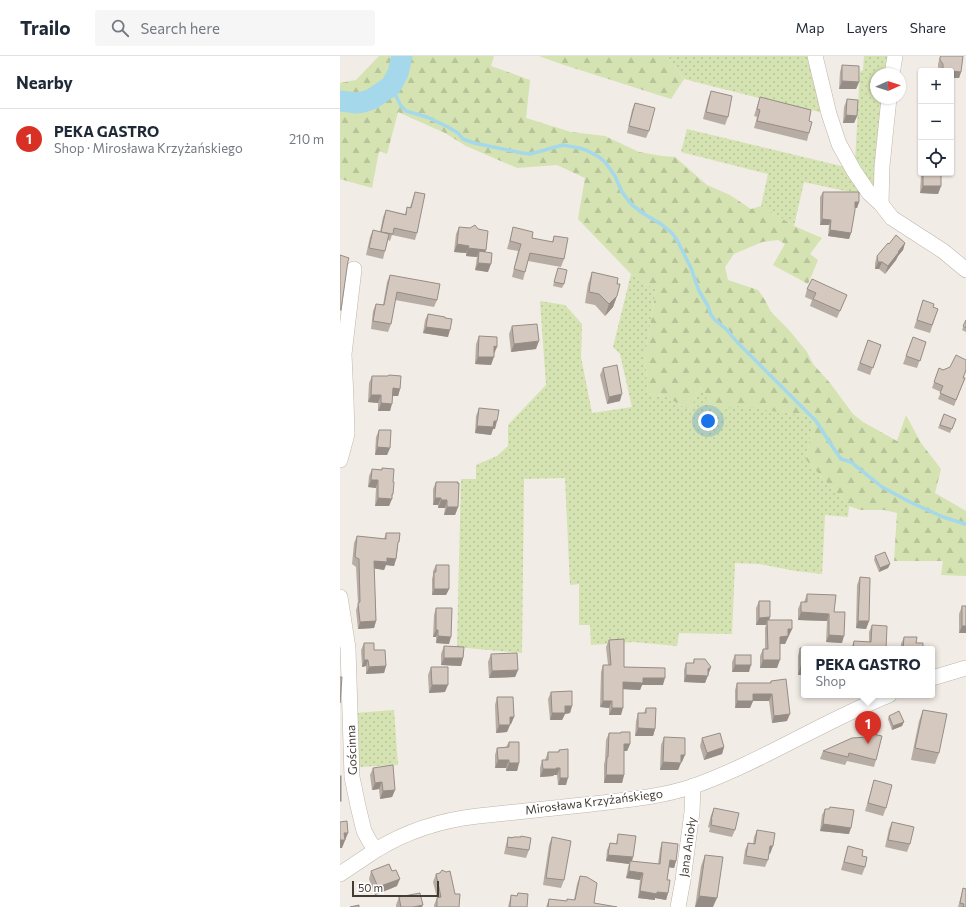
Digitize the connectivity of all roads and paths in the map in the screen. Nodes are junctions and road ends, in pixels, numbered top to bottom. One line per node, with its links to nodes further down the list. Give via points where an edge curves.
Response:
1 (815, 56): 5 (street, via 839,144 869,193)
2 (895, 56): 3 (street)
3 (893, 68)
4 (888, 104): 5 (street)
5 (881, 204): 7 (street, via 892,218)
6 (354, 269): 8 (street, via 344,354 347,434)
7 (966, 270)
8 (340, 460)
9 (340, 597): 14 (street, Gościnna, via 348,648 352,776 364,831)
10 (966, 668): 11 (street)
11 (935, 677)
12 (882, 698): 13 (street, Mirosława Krzyżańskiego, via 797,740)
13 (693, 786): 14 (street, Mirosława Krzyżańskiego, via 644,798 454,819 411,832); 16 (street, Jana Anioły, via 692,812)
14 (376, 850): 15 (street, Mirosława Krzyżańskiego)
15 (340, 874)
16 (678, 907)

